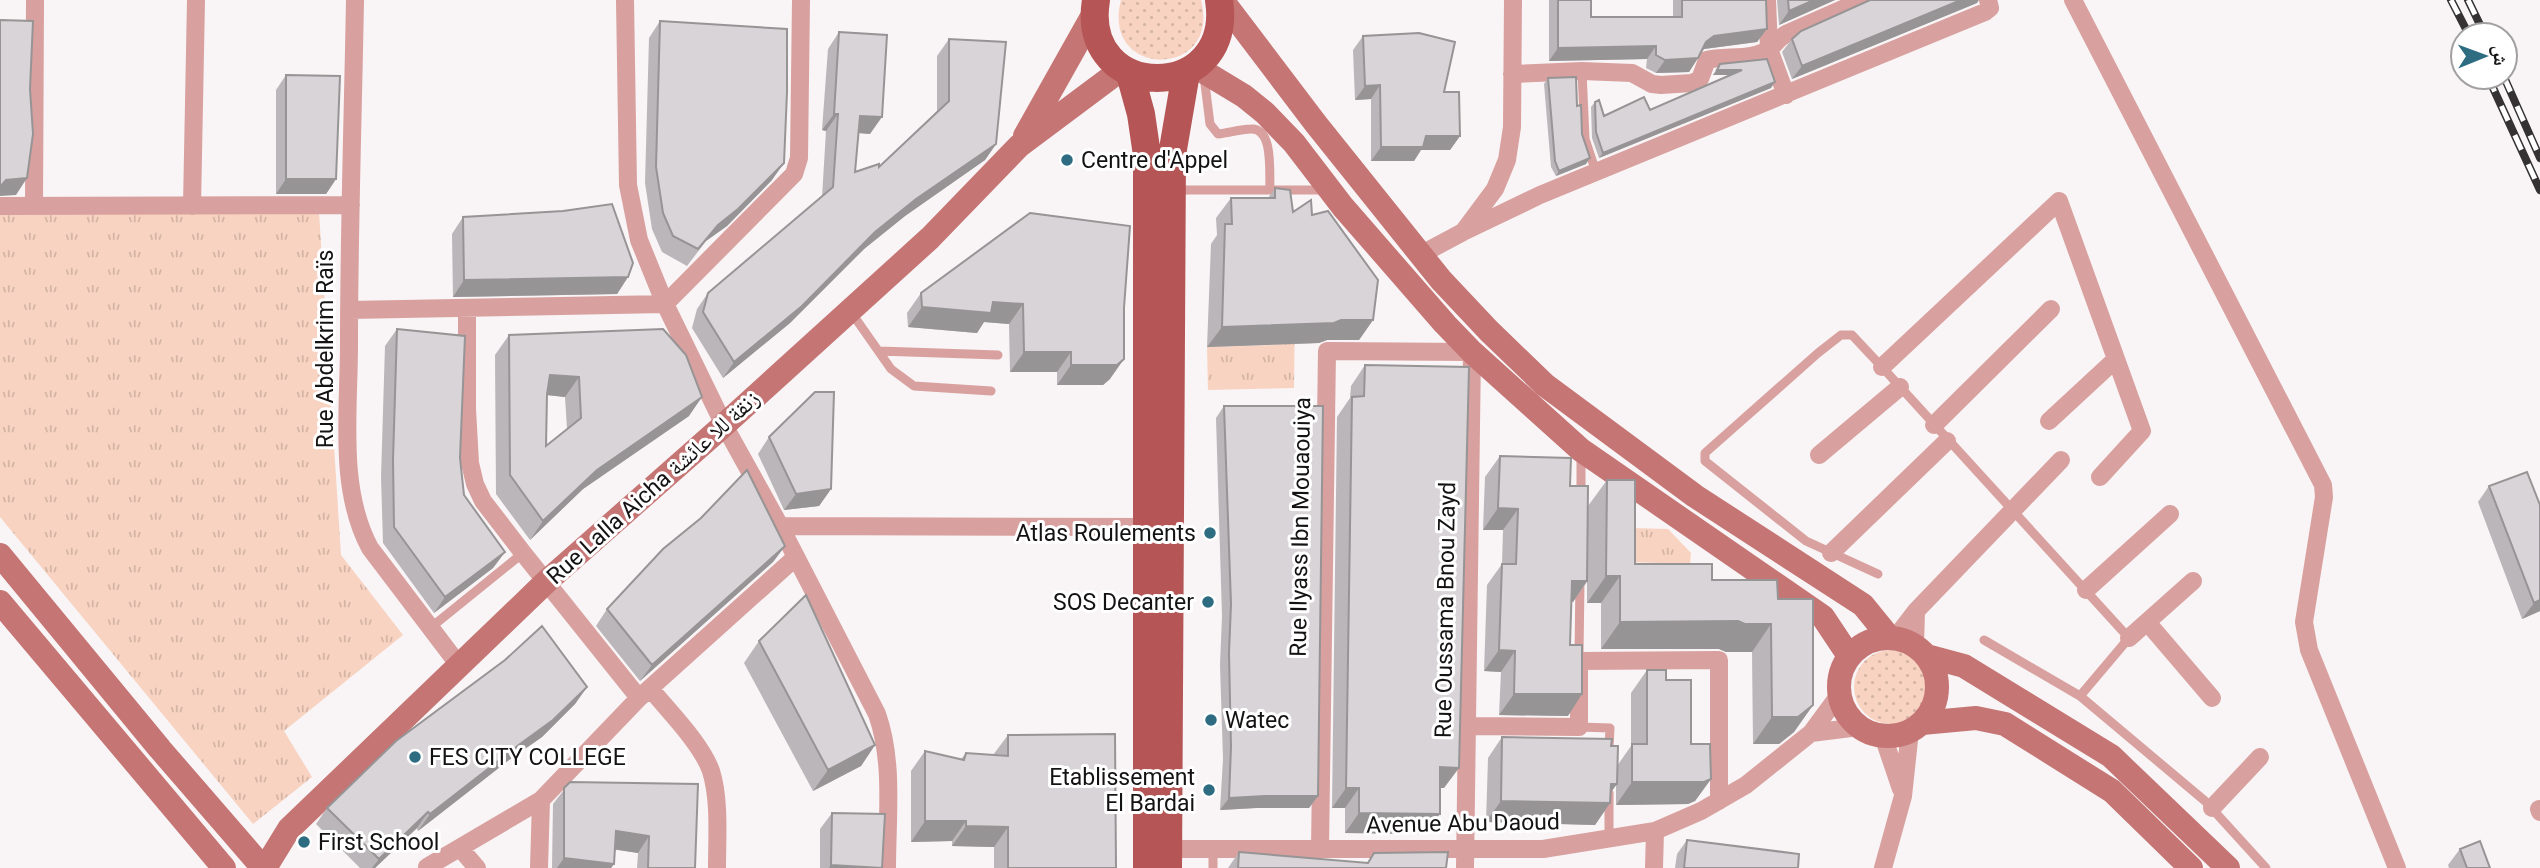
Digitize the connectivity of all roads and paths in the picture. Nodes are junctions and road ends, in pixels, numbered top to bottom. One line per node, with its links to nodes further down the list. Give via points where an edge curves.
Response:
1 (36, 0): 28 (street)
2 (196, 0): 29 (street)
3 (355, 0): 26 (street, Rue Abdelkrim Raïs)
4 (625, 0): 32 (street, via 628,185 639,240)
5 (801, 0): 32 (street, via 799,158 793,174)
6 (1220, 0): 16 (main road, via 1217,35); 31 (street)
7 (1513, 0): 18 (street)
8 (1767, 0): 14 (street)
9 (1863, 0): 13 (street)
10 (1989, 0): 19 (street, via 1985,12)
11 (2073, 0): 113 (street, via 2323,485 2304,622 2306,636)
12 (1095, 7): 15 (main road, via 1094,28 1100,43); 21 (street, Rue Lalla Aicha زنقة للا عائشة)
13 (1827, 8): 14 (street)
14 (1769, 49): 17 (street, via 1707,60 1700,79 1692,83 1652,84 1632,73); 19 (street)
15 (1126, 71): 16 (main road, via 1165,79); 21 (street, Rue Lalla Aicha زنقة للا عائشة); 56 (main road, via 1141,114 1147,155)
16 (1195, 71): 20 (street, via 1244,96); 20 (lane, via 1210,124 1218,134); 23 (main road, via 1172,155)
17 (1582, 71): 18 (street); 22 (lane, via 1585,139)
18 (1512, 74): 30 (street, via 1507,160 1495,189)
19 (1786, 94): 22 (street)
20 (1260, 121): 24 (lane, via 1267,141); 25 (street, via 1294,143)
21 (1019, 145): 36 (street, Rue Lalla Aicha زنقة للا عائشة, via 930,237)
22 (1596, 172): 30 (street)
23 (1172, 190): 24 (lane); 97 (main road)
24 (1270, 190): 25 (lane)
25 (1330, 190): 38 (street)
26 (351, 205): 29 (street); 35 (street, Rue Abdelkrim Raïs)
27 (0, 206): 28 (street)
28 (34, 206): 29 (street)
29 (192, 206)
30 (1463, 232): 31 (street)
31 (1420, 255): 71 (street, via 1545,385 1695,496 1863,605)
32 (664, 304): 33 (street); 45 (street)
33 (467, 308): 35 (street); 57 (street, via 470,463 483,501)
34 (2050, 309): 46 (street)
35 (349, 310): 68 (street, Rue Abdelkrim Raïs, via 352,503 370,548)
36 (849, 311): 37 (lane); 45 (street, Rue Lalla Aicha زنقة للا عائشة)
37 (879, 351): 39 (lane); 43 (lane, via 891,369 914,386)
38 (1472, 352): 48 (street); 79 (street, Rue Oussama Bnou Zayd); 96 (street, Rue Ilyass Ibn Mouaouiya, via 1327,351)
39 (998, 355)
40 (2116, 359): 41 (street, via 2059,201); 44 (street); 51 (street, via 2141,431)
41 (1881, 366): 42 (lane); 58 (lane, via 1852,335 1841,335 1704,453 1705,461 1806,541)
42 (1900, 387): 46 (lane); 49 (street)
43 (991, 391)
44 (2049, 421)
45 (724, 425): 55 (street); 64 (street, Rue Lalla Aicha زنقة للا عائشة)
46 (1934, 425): 47 (lane)
47 (1947, 440): 53 (lane); 58 (street)
48 (1581, 450): 52 (lane); 72 (street, via 1823,617)
49 (1819, 454)
50 (2061, 460): 53 (street)
51 (2100, 477)
52 (1581, 502)
53 (2013, 509): 65 (lane); 71 (street, via 1916,611)
54 (2170, 514): 65 (street)
55 (780, 526): 56 (street); 60 (street)
56 (1147, 527): 106 (main road)
57 (523, 553): 64 (street); 68 (lane)
58 (1831, 553): 62 (lane)
59 (0, 555): 99 (street)
60 (796, 557): 75 (street); 105 (street, via 883,732)
61 (1580, 569): 73 (lane)
62 (1878, 575)
63 (2193, 581): 67 (street)
64 (546, 582): 74 (street, Rue Lalla Aicha زنقة للا عائشة); 75 (street)
65 (2086, 590): 69 (lane)
66 (4, 615): 101 (street)
67 (2147, 622): 69 (street); 78 (street)
68 (429, 629): 74 (street, Rue Abdelkrim Raïs)
69 (2129, 638): 77 (lane)
70 (1984, 640): 77 (lane)
71 (1907, 644): 72 (street, via 1874,639); 82 (street, via 1936,676 1937,698); 111 (street, via 1964,666 2111,756)
72 (1849, 656): 76 (street, via 1842,668)
73 (1579, 661): 80 (street); 90 (street, via 1719,660)
74 (458, 664): 99 (street, Rue Lalla Aicha زنقة للا عائشة)
75 (645, 693): 89 (street); 104 (street, via 696,746 710,771)
76 (1839, 695): 81 (street); 83 (street, Avenue Abu Daoud)
77 (2080, 696): 91 (lane)
78 (2212, 698)
79 (1468, 726): 80 (street); 98 (street, Rue Oussama Bnou Zayd)
80 (1579, 727): 85 (lane, via 1609,728)
81 (1858, 727): 83 (street); 84 (street)
82 (1916, 727): 84 (street, via 1897,736); 88 (street); 110 (street, via 1976,718 2005,724 2112,791)
83 (1811, 733): 90 (street, Avenue Abu Daoud)
84 (1883, 736): 88 (street)
85 (1609, 756)
86 (2260, 757): 91 (street)
87 (1609, 783): 93 (lane)
88 (1903, 796): 109 (street)
89 (541, 800): 94 (street); 103 (street)
90 (1719, 801): 92 (street, Avenue Abu Daoud)
91 (2212, 808): 112 (lane)
92 (1655, 831): 93 (street, Avenue Abu Daoud); 108 (street)
93 (1609, 839): 98 (street, Avenue Abu Daoud)
94 (460, 848): 100 (street); 102 (street)
95 (1213, 849): 96 (street, Avenue Abu Daoud); 97 (street, Avenue Abu Daoud); 107 (lane)
96 (1320, 849): 98 (street, Avenue Abu Daoud)
97 (1168, 858)
98 (1465, 859)
99 (259, 862): 101 (street, Rue Lalla Aicha زنقة للا عائشة)
100 (427, 867)
101 (222, 868)
102 (477, 868)
103 (539, 868)
104 (717, 868)
105 (887, 868)
106 (1147, 868)
107 (1213, 868)
108 (1654, 868)
109 (1883, 868)
110 (2191, 868)
111 (2228, 868)
112 (2266, 868)
113 (2397, 868)

